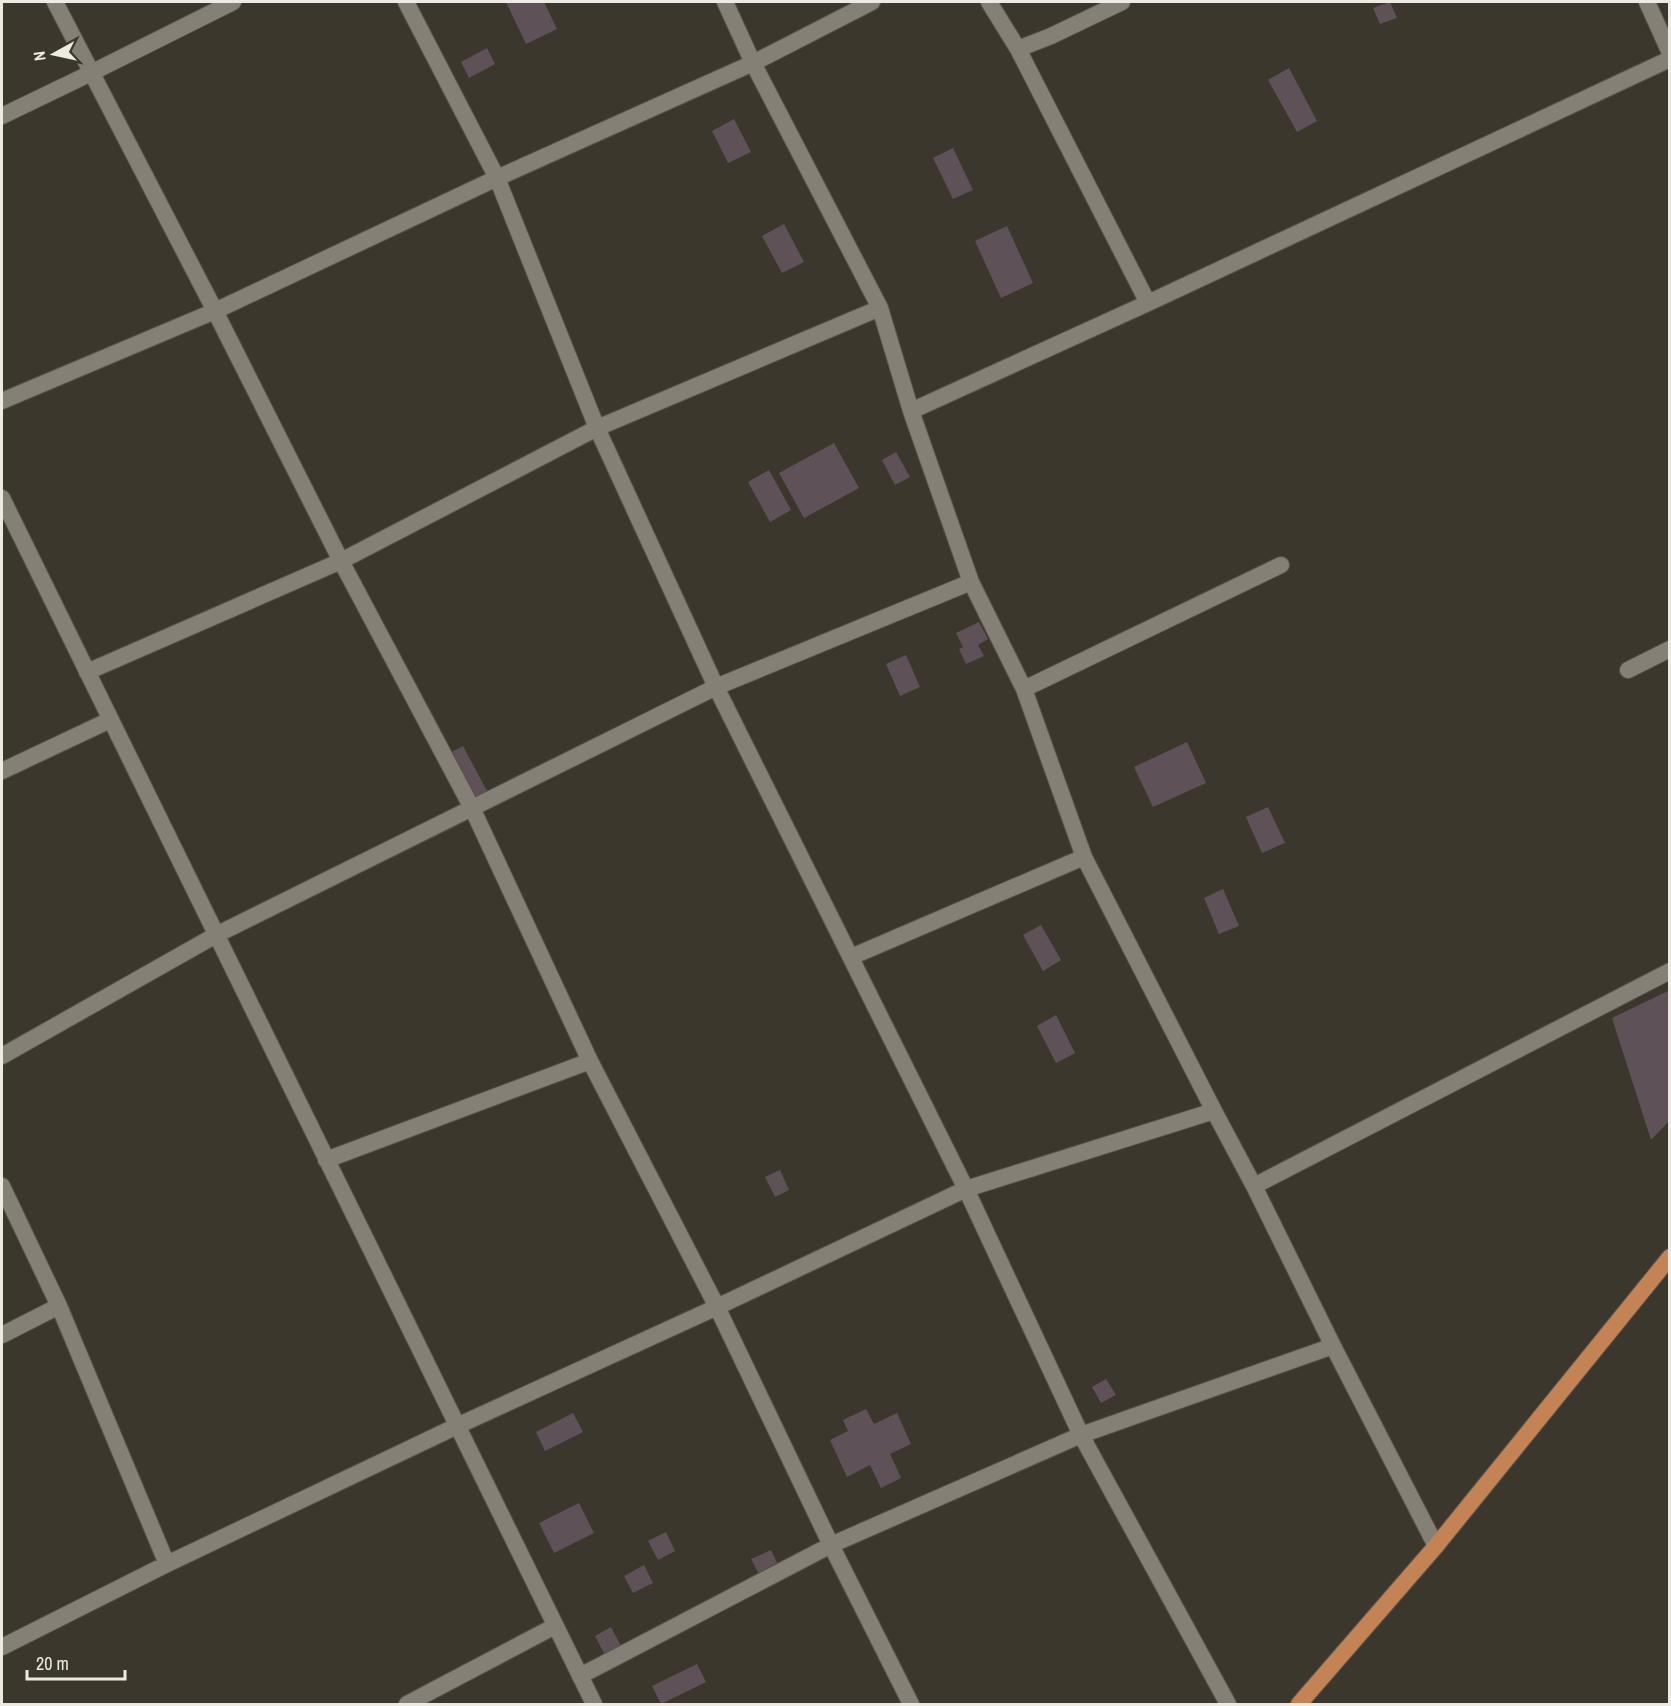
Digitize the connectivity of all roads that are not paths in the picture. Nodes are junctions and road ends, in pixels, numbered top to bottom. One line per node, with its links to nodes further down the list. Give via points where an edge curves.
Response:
1 (56, 2): 13 (street)
2 (233, 2): 13 (street)
3 (406, 2): 15 (street)
4 (725, 2): 12 (street)
5 (872, 2): 12 (street)
6 (989, 2): 9 (street)
7 (1122, 2): 9 (street)
8 (1647, 2): 10 (street)
9 (1018, 49): 16 (street)
10 (1670, 53)
11 (1670, 58): 16 (street)
12 (753, 63): 15 (street); 17 (street)
13 (91, 73): 14 (street); 18 (street)
14 (2, 116)
15 (496, 178): 18 (street); 21 (street)
16 (1148, 303): 20 (street)
17 (880, 308): 20 (street); 21 (street)
18 (215, 311): 19 (street); 23 (street)
19 (2, 401)
20 (911, 411): 25 (street)
21 (597, 428): 23 (street); 29 (street)
22 (2, 498): 28 (street)
23 (341, 561): 28 (street); 33 (street)
24 (1281, 565): 30 (street)
25 (971, 582): 29 (street); 30 (street)
26 (1670, 649): 27 (street)
27 (1628, 670)
28 (87, 672): 31 (street)
29 (716, 687): 33 (street); 36 (street)
30 (1024, 689): 34 (street)
31 (110, 720): 32 (street); 35 (street)
32 (2, 771)
33 (472, 808): 35 (street); 39 (street)
34 (1084, 857): 36 (street); 40 (street)
35 (216, 935): 38 (street); 41 (street)
36 (851, 957): 44 (street)
37 (1670, 971): 43 (street)
38 (2, 1056)
39 (590, 1061): 41 (street); 47 (street)
40 (1214, 1111): 43 (street); 44 (street)
41 (326, 1160): 50 (street)
42 (2, 1186): 46 (street)
43 (1254, 1186): 49 (street)
44 (966, 1189): 47 (street); 51 (street)
45 (1670, 1257): 53 (main road)
46 (59, 1306): 48 (street); 54 (street)
47 (717, 1307): 50 (street); 52 (street)
48 (2, 1335)
49 (1333, 1346): 51 (street); 53 (street)
50 (457, 1426): 54 (street); 55 (street)
51 (1081, 1435): 52 (street); 61 (street)
52 (831, 1545): 57 (street); 60 (street)
53 (1436, 1546): 62 (main road)
54 (167, 1564): 56 (street)
55 (555, 1626): 57 (street); 58 (street)
56 (2, 1647)
57 (580, 1676): 59 (street)
58 (406, 1704)
59 (594, 1704)
60 (911, 1704)
61 (1228, 1704)
62 (1299, 1704)

